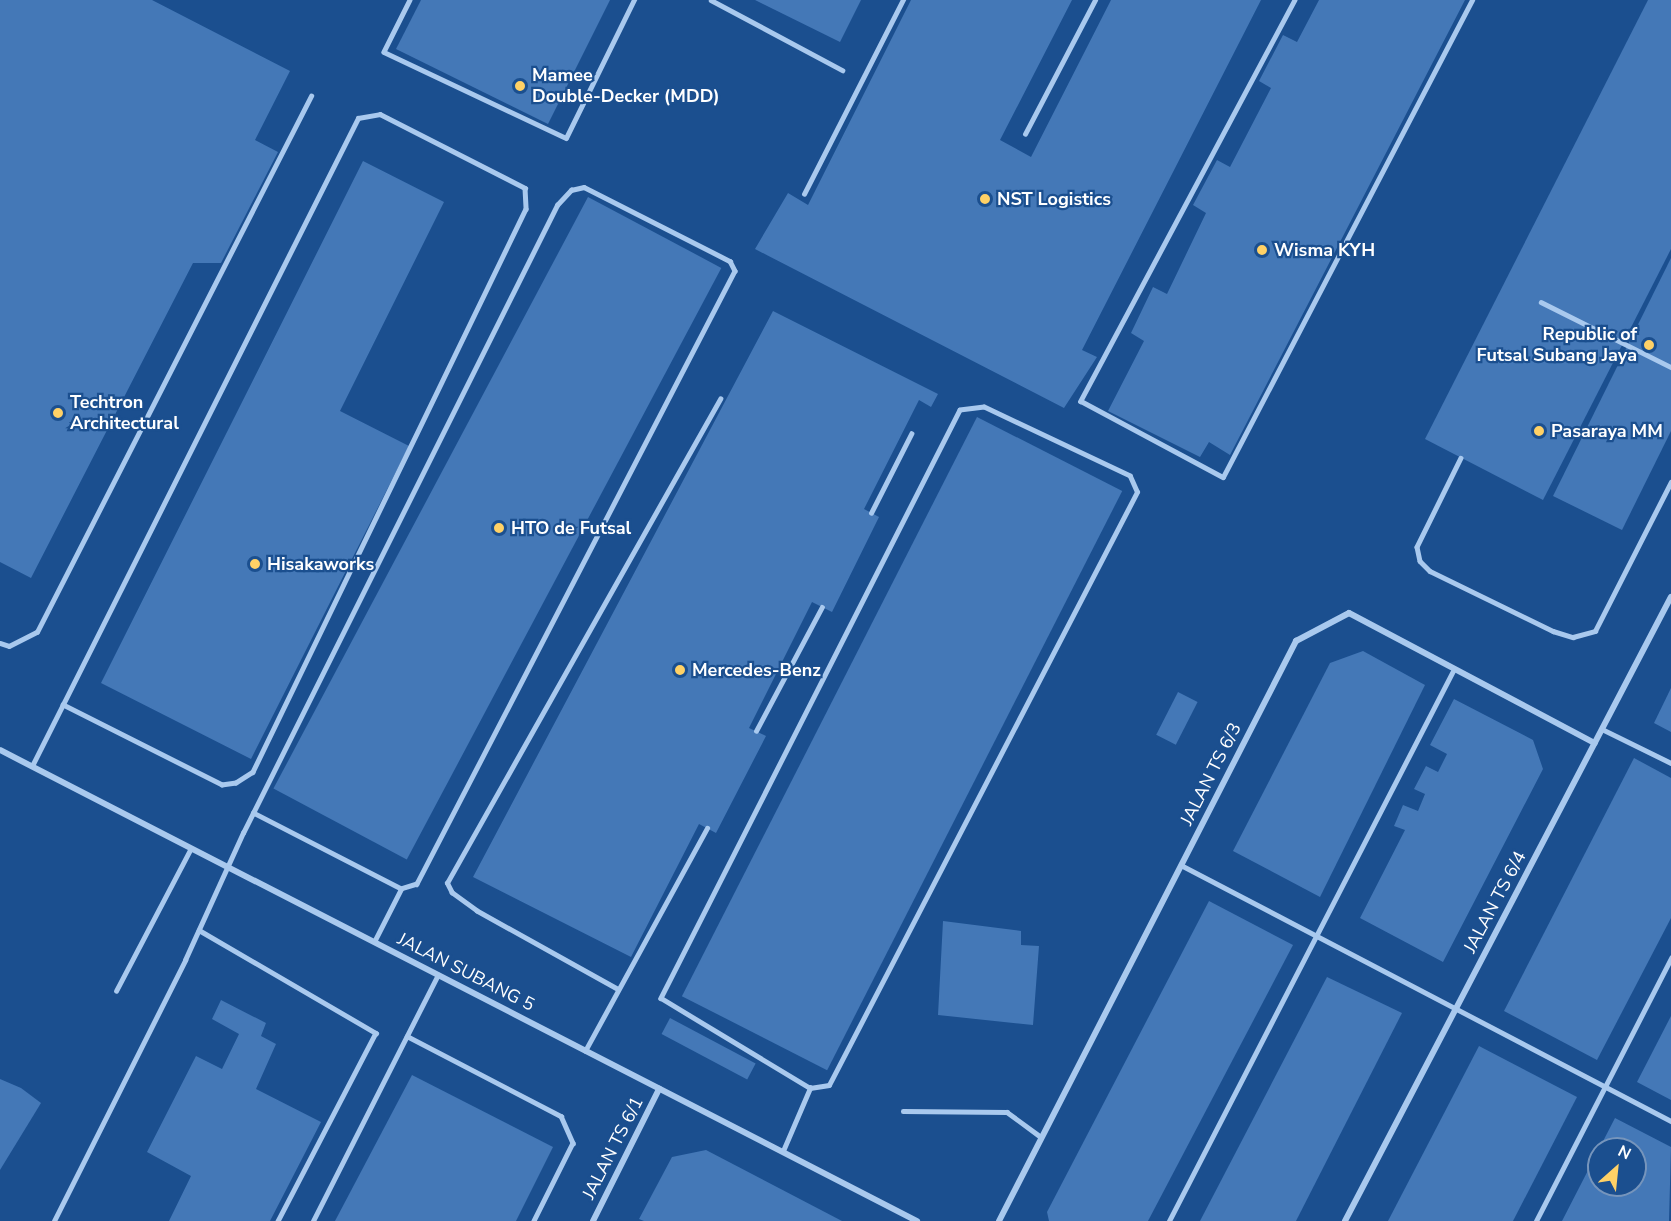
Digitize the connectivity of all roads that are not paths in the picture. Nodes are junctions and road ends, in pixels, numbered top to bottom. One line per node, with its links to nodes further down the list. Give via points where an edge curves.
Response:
1 (410, 0): 2 (lane, via 384,52 566,138)
2 (634, 0)
3 (711, 0): 8 (lane)
4 (903, 0): 11 (lane)
5 (1095, 0): 10 (lane)
6 (1295, 0): 7 (lane, via 1081,401 1223,477)
7 (1472, 0)
8 (842, 70)
9 (311, 96): 21 (lane, via 37,632 9,646)
10 (1025, 134)
11 (804, 194)
12 (1541, 302): 13 (lane)
13 (1671, 367)
14 (720, 399): 41 (lane, via 447,883 452,893 477,911)
15 (911, 434): 18 (lane)
16 (1461, 458): 17 (lane, via 1417,547 1419,561 1430,571 1574,637 1595,631)
17 (1671, 482)
18 (871, 513)
19 (1671, 597): 24 (street, JALAN TS 6/4)
20 (822, 607): 25 (lane)
21 (0, 643)
22 (1454, 669): 26 (street, JALAN TS 6/3); 33 (street, JALAN TS 6/3, via 1349,613 1296,641); 37 (lane)
23 (63, 705): 23 (lane, via 358,118 380,114 525,188 526,209 253,772 236,783 222,785); 29 (lane)
24 (1602, 729): 26 (street, JALAN TS 6/4); 28 (lane)
25 (756, 731)
26 (1595, 742): 43 (street, JALAN TS 6/4)
27 (0, 750): 29 (street, JALAN SUBANG 5)
28 (1671, 763)
29 (32, 766): 32 (street, JALAN SUBANG 5)
30 (253, 813): 34 (lane); 35 (lane); 35 (lane, via 556,206 571,190 584,187 712,251 730,261 735,271 417,884)
31 (707, 828): 41 (lane)
32 (191, 848): 34 (street, JALAN SUBANG 5); 42 (lane)
33 (1181, 865): 37 (lane); 51 (street, JALAN TS 6/3)
34 (226, 866): 36 (lane); 38 (street, JALAN SUBANG 5)
35 (402, 889): 38 (lane)
36 (199, 930): 53 (lane); 54 (lane, via 376,1033)
37 (1317, 936): 43 (lane); 60 (lane)
38 (374, 942): 40 (street, JALAN SUBANG 5)
39 (1671, 958): 46 (lane)
40 (438, 975): 44 (lane); 45 (street, JALAN SUBANG 5)
41 (617, 989): 45 (lane)
42 (116, 991)
43 (1456, 1008): 46 (lane); 61 (street, JALAN TS 6/4)
44 (407, 1036): 55 (lane); 56 (lane, via 561,1116 573,1143)
45 (585, 1051): 48 (street, JALAN SUBANG 5)
46 (1605, 1087): 50 (lane); 62 (lane)
47 (810, 1088): 47 (lane, via 829,1085 1137,492 1130,476 984,408 960,410 661,998); 52 (lane)
48 (659, 1089): 52 (street, JALAN SUBANG 5); 57 (street, JALAN TS 6/1)
49 (903, 1111): 51 (lane, via 1007,1112)
50 (1671, 1121)
51 (1041, 1137): 59 (street, JALAN TS 6/3)
52 (783, 1151): 58 (street, JALAN SUBANG 5)
53 (54, 1221)
54 (278, 1221)
55 (313, 1221)
56 (534, 1221)
57 (593, 1221)
58 (917, 1221)
59 (999, 1221)
60 (1168, 1221)
61 (1345, 1221)
62 (1536, 1221)

